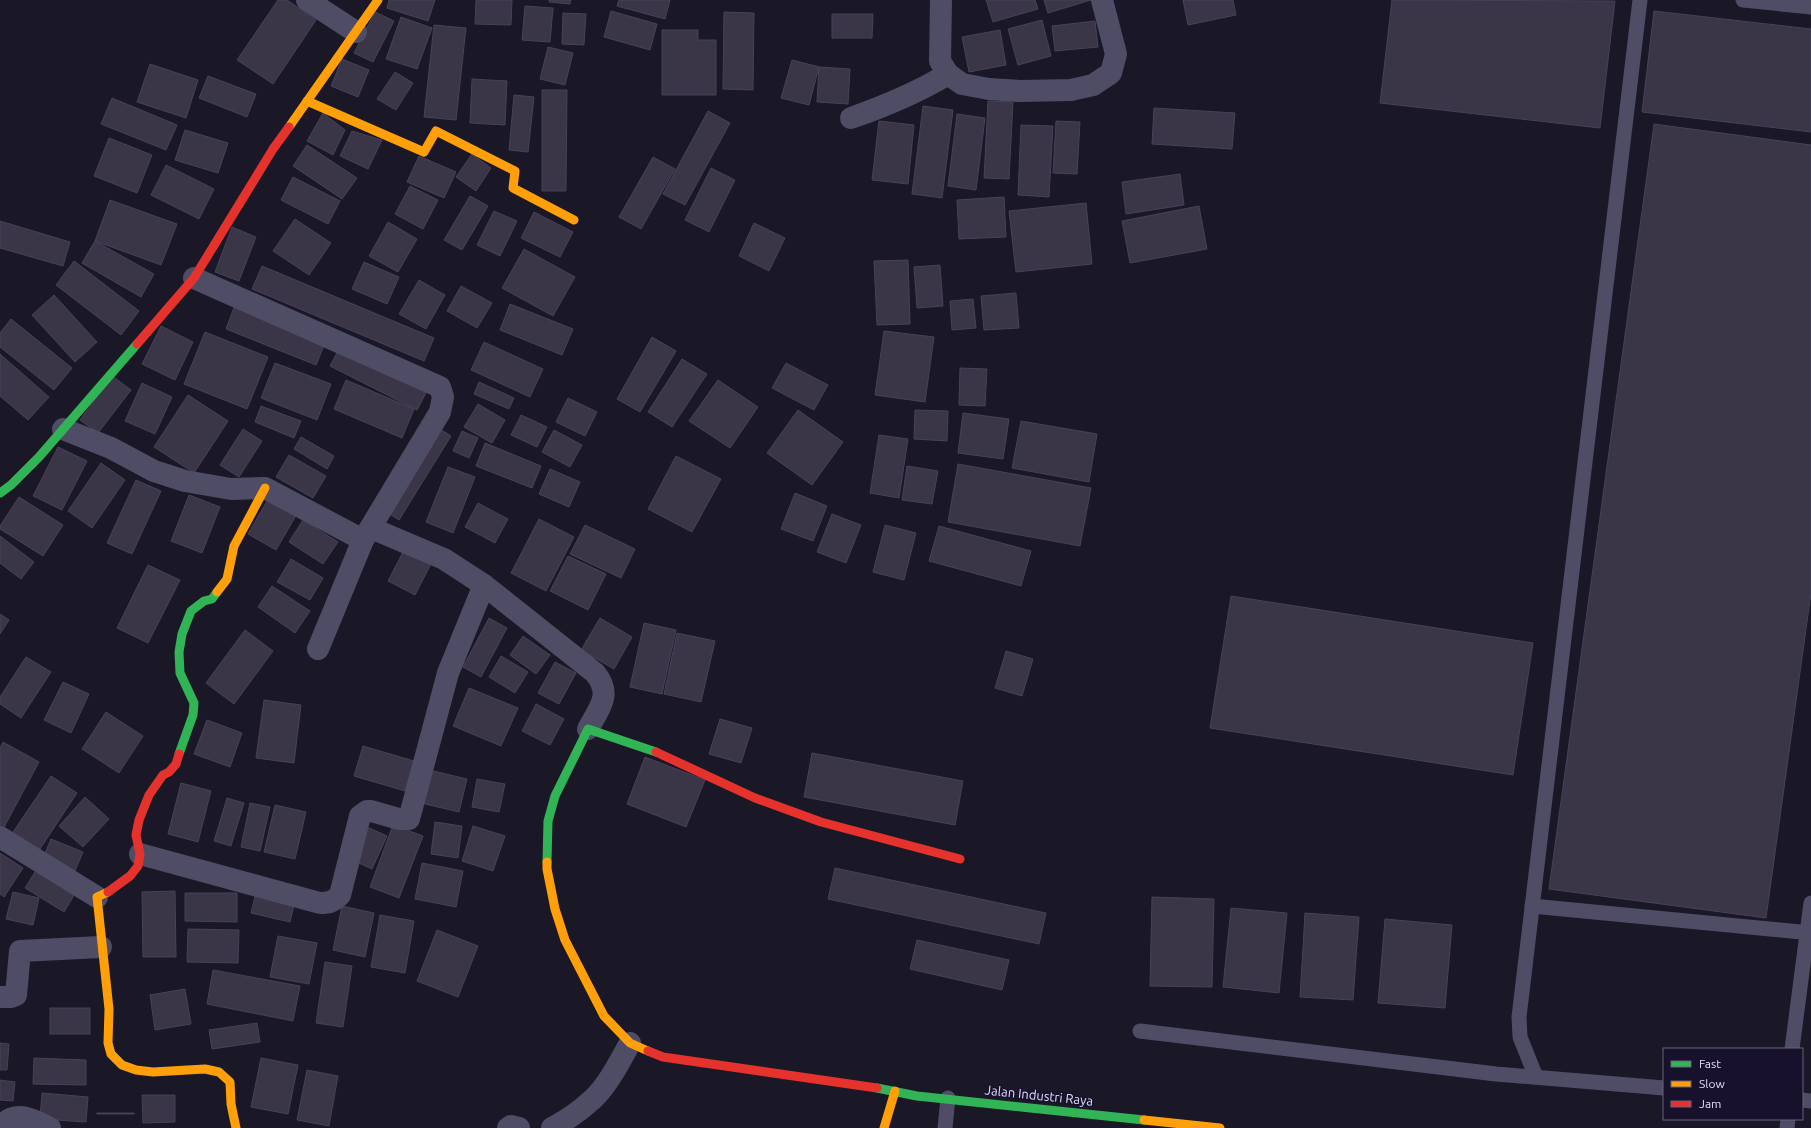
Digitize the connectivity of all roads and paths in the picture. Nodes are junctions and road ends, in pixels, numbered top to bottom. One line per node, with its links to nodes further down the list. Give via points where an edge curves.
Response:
1 (307, 0): 8 (street)
2 (378, 0): 8 (street)
3 (941, 0): 9 (street, via 940,61)
4 (1102, 0): 9 (street, via 1116,54 1111,73 1093,85 1071,90 989,89 962,84)
5 (1640, 0): 26 (lane)
6 (1743, 0): 7 (lane)
7 (1811, 7)
8 (356, 32): 10 (street)
9 (948, 74): 11 (street, via 896,102)
10 (307, 101): 12 (street, via 424,152 436,131 515,171 513,188); 13 (street, via 273,149)
11 (851, 118)
12 (574, 220)
13 (194, 278): 14 (street); 17 (street, via 440,387 443,397 440,412)
14 (63, 429): 15 (street, via 111,448 154,471 185,481 231,489); 16 (street, via 11,485)
15 (265, 488): 17 (street); 22 (street, via 234,546 227,579 212,599 204,601 191,611 182,634 178,652 180,673 194,703 193,715 176,764 162,775 149,795 136,835)
16 (0, 493)
17 (367, 534): 18 (street, via 444,559); 19 (street)
18 (484, 585): 20 (street, via 603,682 605,691 602,702); 22 (street, via 448,673 409,819 399,819 371,811 360,816 340,895 336,900 320,903)
19 (318, 649)
20 (588, 729): 23 (street, via 654,750 755,798 821,822); 31 (street, via 555,796 548,821 547,869 555,909 565,940 604,1016)
21 (0, 837): 24 (street)
22 (140, 854): 24 (street, via 138,866 130,876 115,888)
23 (960, 859)
24 (97, 897): 28 (street)
25 (1811, 903): 27 (lane)
26 (1532, 906): 27 (lane); 33 (lane, via 1519,1017 1520,1037)
27 (1809, 933): 32 (lane)
28 (101, 947): 29 (street, via 20,951 16,995); 39 (street, via 109,1010 108,1043 110,1053 117,1063 138,1072 211,1069 224,1074 231,1082 231,1104)
29 (0, 997)
30 (1140, 1031): 33 (lane)
31 (630, 1043): 35 (street, Jalan Industri Raya, via 663,1057); 42 (street, via 594,1098)
32 (1792, 1048)
33 (1536, 1077): 34 (lane)
34 (1663, 1088)
35 (895, 1091): 36 (street, Jalan Industri Raya, via 917,1096); 43 (street)
36 (948, 1098): 44 (lane); 45 (street, Jalan Industri Raya)
37 (2, 1128): 38 (street, via 9,1120 24,1117)
38 (50, 1128)
39 (236, 1128)
40 (508, 1128): 41 (street)
41 (519, 1128)
42 (552, 1128)
43 (884, 1128)
44 (945, 1128)
45 (1220, 1128)

